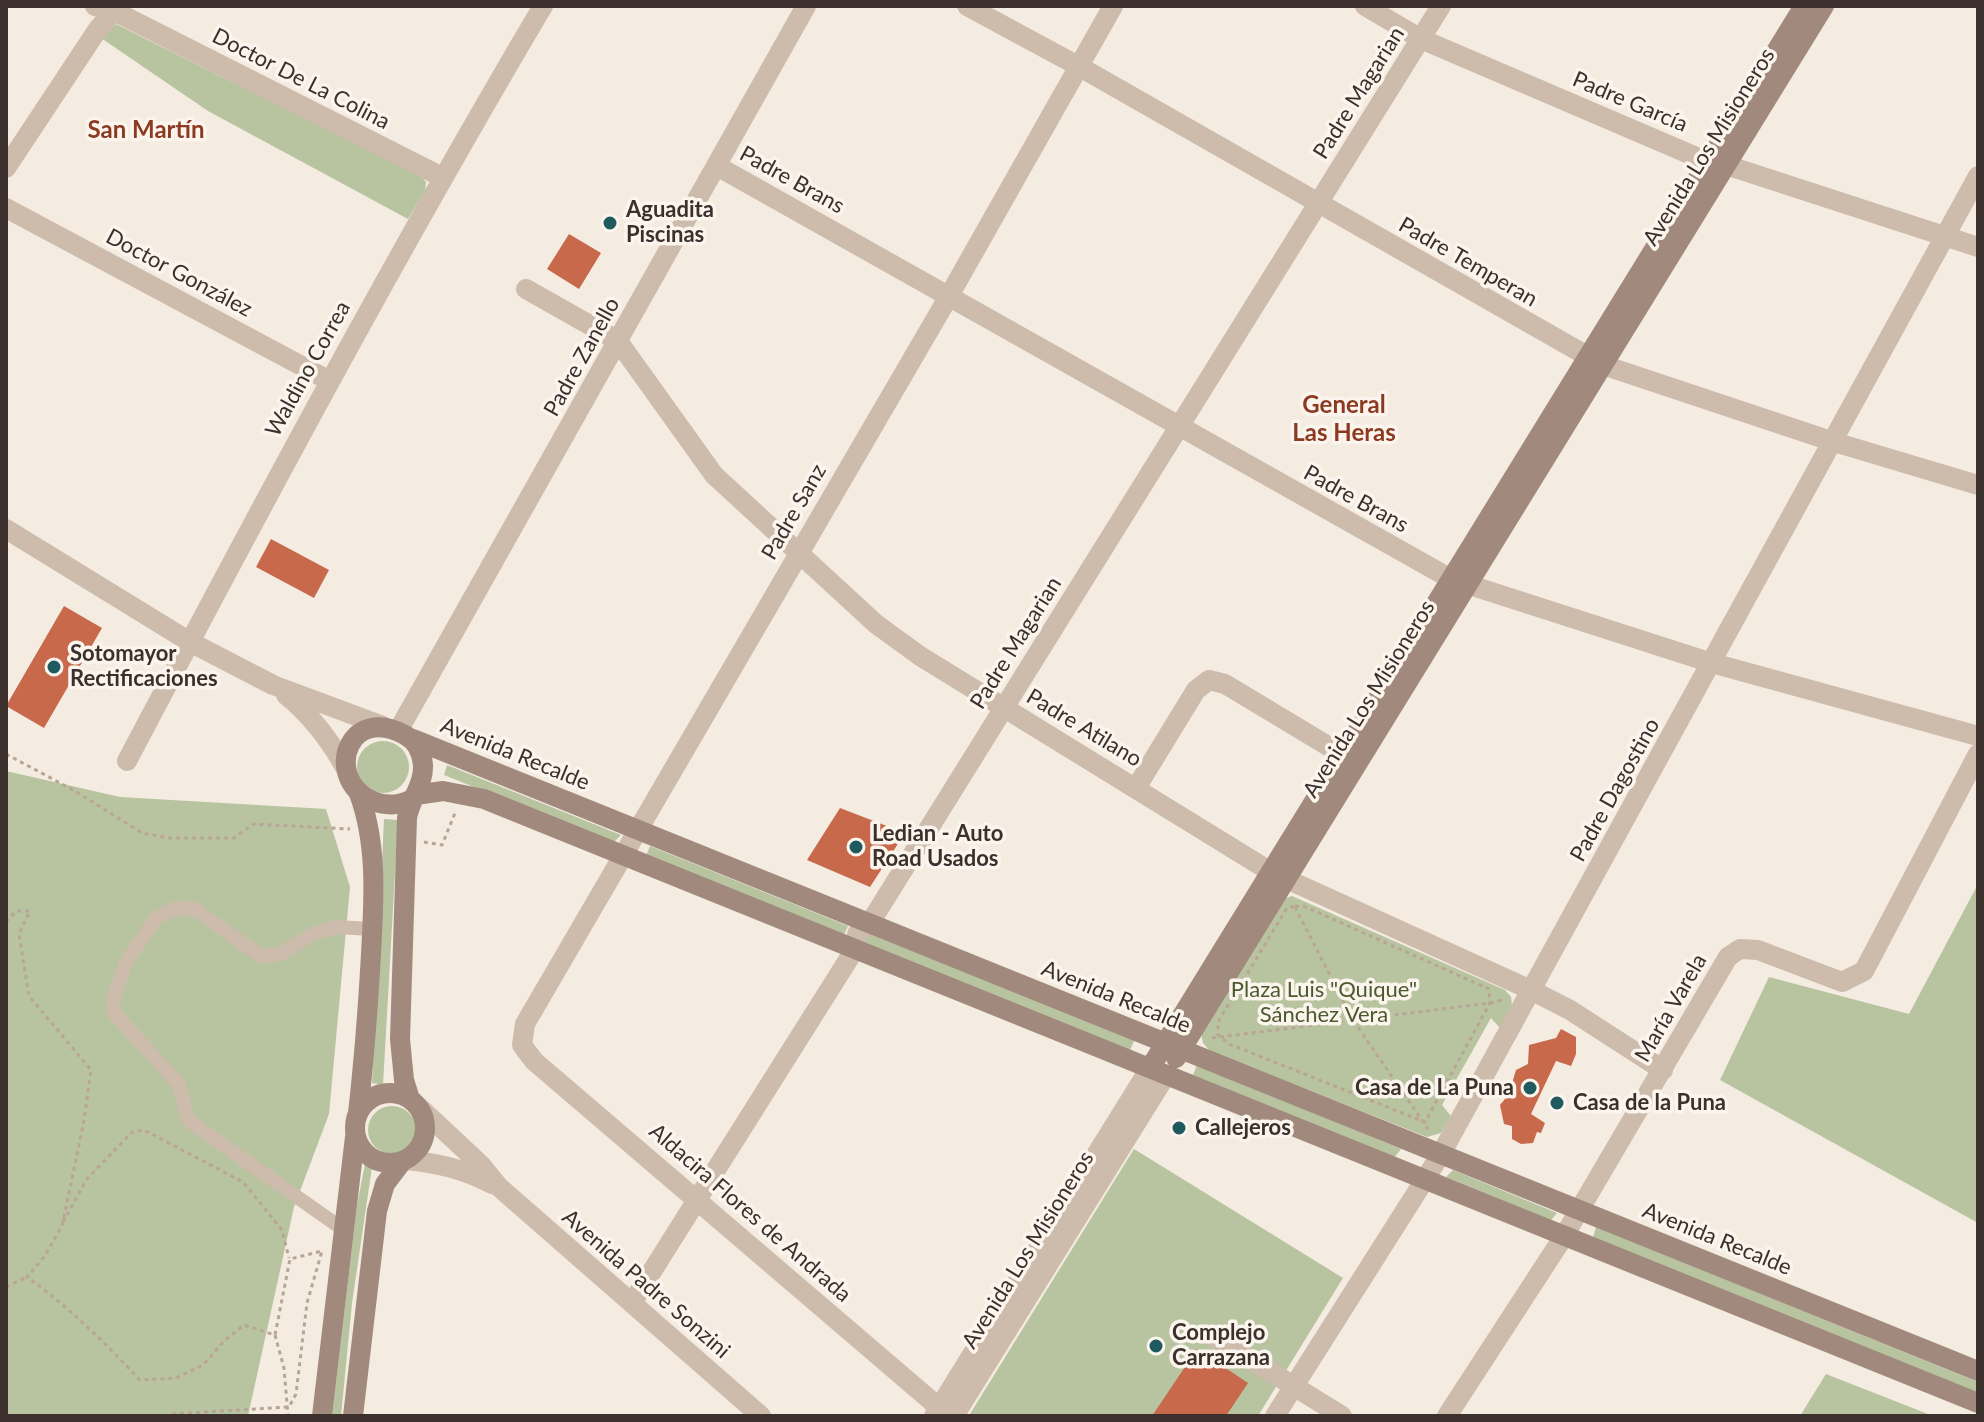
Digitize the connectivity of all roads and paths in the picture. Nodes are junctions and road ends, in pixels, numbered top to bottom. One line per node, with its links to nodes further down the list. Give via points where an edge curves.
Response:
1 (543, 6): 16 (street, Waldino Correa)
2 (806, 6): 13 (street, Padre Zanello)
3 (967, 6): 11 (street, Padre Temperan)
4 (1113, 6): 11 (street, Padre Sanz)
5 (1365, 6): 10 (street, Padre García)
6 (1441, 6): 10 (street, Padre Magarian)
7 (1804, 6): 12 (main road, Avenida Los Misioneros)
8 (1824, 6): 12 (main road, Avenida Los Misioneros)
9 (109, 8): 14 (street); 16 (street, Doctor De La Colina)
10 (1421, 39): 12 (street, Padre García); 17 (street, Padre Magarian)
11 (1080, 67): 17 (street, Padre Temperan); 22 (street, Padre Sanz)
12 (1717, 164): 19 (street, Padre García); 24 (main road, Avenida Los Misioneros)
13 (717, 166): 22 (street, Padre Brans); 23 (street, Padre Zanello)
14 (6, 168)
15 (1978, 176): 19 (street, Padre Dagostino)
16 (442, 177): 25 (street, Waldino Correa)
17 (1319, 204): 24 (street, Padre Temperan); 26 (street, Padre Magarian)
18 (6, 208): 25 (street, Doctor González)
19 (1945, 237): 20 (street, Padre García); 27 (street, Padre Dagostino)
20 (1978, 247)
21 (526, 289): 23 (street, Padre Atilano)
22 (949, 296): 26 (street, Padre Brans); 30 (street, Padre Sanz)
23 (618, 341): 30 (street, Padre Atilano, via 714,475); 36 (street, Padre Zanello)
24 (1595, 361): 27 (street, Padre Temperan); 31 (main road, Avenida Los Misioneros)
25 (328, 380): 32 (street, Waldino Correa)
26 (1181, 428): 31 (street, Padre Brans); 35 (street, Padre Magarian)
27 (1834, 442): 28 (street, Padre Temperan); 33 (street, Padre Dagostino)
28 (1978, 485)
29 (6, 529): 32 (street, Avenida Recalde)
30 (797, 555): 35 (street, Padre Atilano, via 876,624); 47 (street, Padre Sanz)
31 (1459, 582): 33 (street, Padre Brans); 40 (main road, Avenida Los Misioneros); 51 (main road, Avenida Los Misioneros)
32 (190, 642): 34 (street, Avenida Recalde); 41 (street, Waldino Correa)
33 (1712, 663): 37 (street, Padre Brans); 57 (street, Padre Dagostino)
34 (273, 685): 36 (street, Avenida Recalde); 42 (street, Avenida Recalde, via 313,719)
35 (1003, 708): 43 (street, Padre Atilano); 54 (street, Padre Magarian)
36 (398, 732): 42 (main road, via 370,727 355,736); 46 (main road, via 423,762); 47 (main road, Avenida Recalde)
37 (1978, 736)
38 (6, 754): 48 (path, via 142,833 234,838 253,824)
39 (1978, 754): 63 (street, María Varela, via 1864,971 1842,982 1758,950 1740,949 1728,957)
40 (1343, 755): 43 (street, via 1225,684 1209,680 1196,690); 51 (main road, Avenida Los Misioneros)
41 (127, 761)
42 (346, 769): 44 (main road)
43 (1136, 788): 51 (street, Padre Atilano)
44 (358, 791): 46 (main road, via 383,804); 48 (main road)
45 (463, 794): 46 (main road, via 443,791); 49 (path, via 442,845); 50 (main road)
46 (414, 797): 49 (main road)
47 (637, 829): 50 (street, Padre Sanz); 54 (main road, Avenida Recalde)
48 (369, 832): 55 (main road)
49 (407, 839): 65 (main road, via 400,1039 404,1080)
50 (622, 855): 56 (main road); 61 (street, Padre Sanz, via 525,1024)
51 (1279, 876): 57 (street, Padre Atilano); 62 (main road, Avenida Los Misioneros)
52 (1295, 906): 58 (path, via 1489,989); 59 (path); 60 (path, via 1287,908 1218,1022)
53 (6, 922): 75 (path, via 16,911 30,911 19,934 29,996 91,1070)
54 (870, 923): 56 (street, Padre Magarian, via 857,934); 62 (main road, Avenida Recalde)
55 (372, 929): 66 (main road); 76 (street, via 335,927 280,954 261,956 193,908 174,909 157,917 126,962 113,999 114,1013 178,1083 189,1121)
56 (855, 949): 64 (main road); 73 (street, Padre Magarian)
57 (1531, 990): 58 (path); 63 (street, Padre Atilano); 69 (street, Padre Dagostino)
58 (1490, 1003): 59 (path); 67 (path)
59 (1353, 1020): 60 (path); 67 (path)
60 (1218, 1035): 62 (path); 67 (path, via 1229,1044)
61 (522, 1045): 73 (street, Aldacira Flores de Andrada, via 534,1061)
62 (1174, 1046): 64 (main road, Avenida Los Misioneros); 69 (main road, Avenida Recalde)
63 (1663, 1070): 74 (street, María Varela)
64 (1158, 1072): 71 (main road); 88 (street, Avenida Los Misioneros)
65 (415, 1103): 66 (main road, via 387,1093 375,1096); 70 (main road, via 424,1117 424,1139); 72 (street, Avenida Padre Sonzini)
66 (358, 1113): 68 (main road)
67 (1425, 1122): 69 (path)
68 (355, 1137): 70 (main road, via 369,1157); 76 (main road)
69 (1441, 1154): 71 (street, Padre Dagostino); 74 (main road, Avenida Recalde)
70 (403, 1162): 72 (street, Avenida Padre Sonzini, via 457,1168); 92 (main road, via 385,1184 377,1211)
71 (1426, 1180): 77 (main road); 85 (street, Padre Dagostino)
72 (499, 1187): 81 (street, Avenida Padre Sonzini)
73 (698, 1199): 81 (street, Padre Magarian); 88 (street, Aldacira Flores de Andrada)
74 (1580, 1210): 77 (street, María Varela); 84 (main road, Avenida Recalde)
75 (62, 1226): 78 (path, via 87,1179 132,1132 144,1130 243,1182 282,1230); 79 (path)
76 (344, 1230): 91 (main road)
77 (1564, 1236): 86 (main road); 96 (street, María Varela)
78 (290, 1259): 82 (path); 87 (path, via 322,1251 307,1303 296,1394)
79 (27, 1277): 80 (path); 82 (path, via 54,1296 140,1380 176,1378 203,1365 244,1325)
80 (6, 1287)
81 (632, 1303): 93 (street, Avenida Padre Sonzini)
82 (275, 1335): 87 (path)
83 (1216, 1338): 85 (street)
84 (1978, 1371)
85 (1294, 1386): 94 (street, Padre Dagostino); 95 (street)
86 (1978, 1403)
87 (289, 1407): 89 (path); 90 (path)
88 (944, 1414)
89 (169, 1416)
90 (288, 1416)
91 (322, 1416)
92 (353, 1416)
93 (761, 1416)
94 (1275, 1416)
95 (1342, 1416)
96 (1447, 1416)

